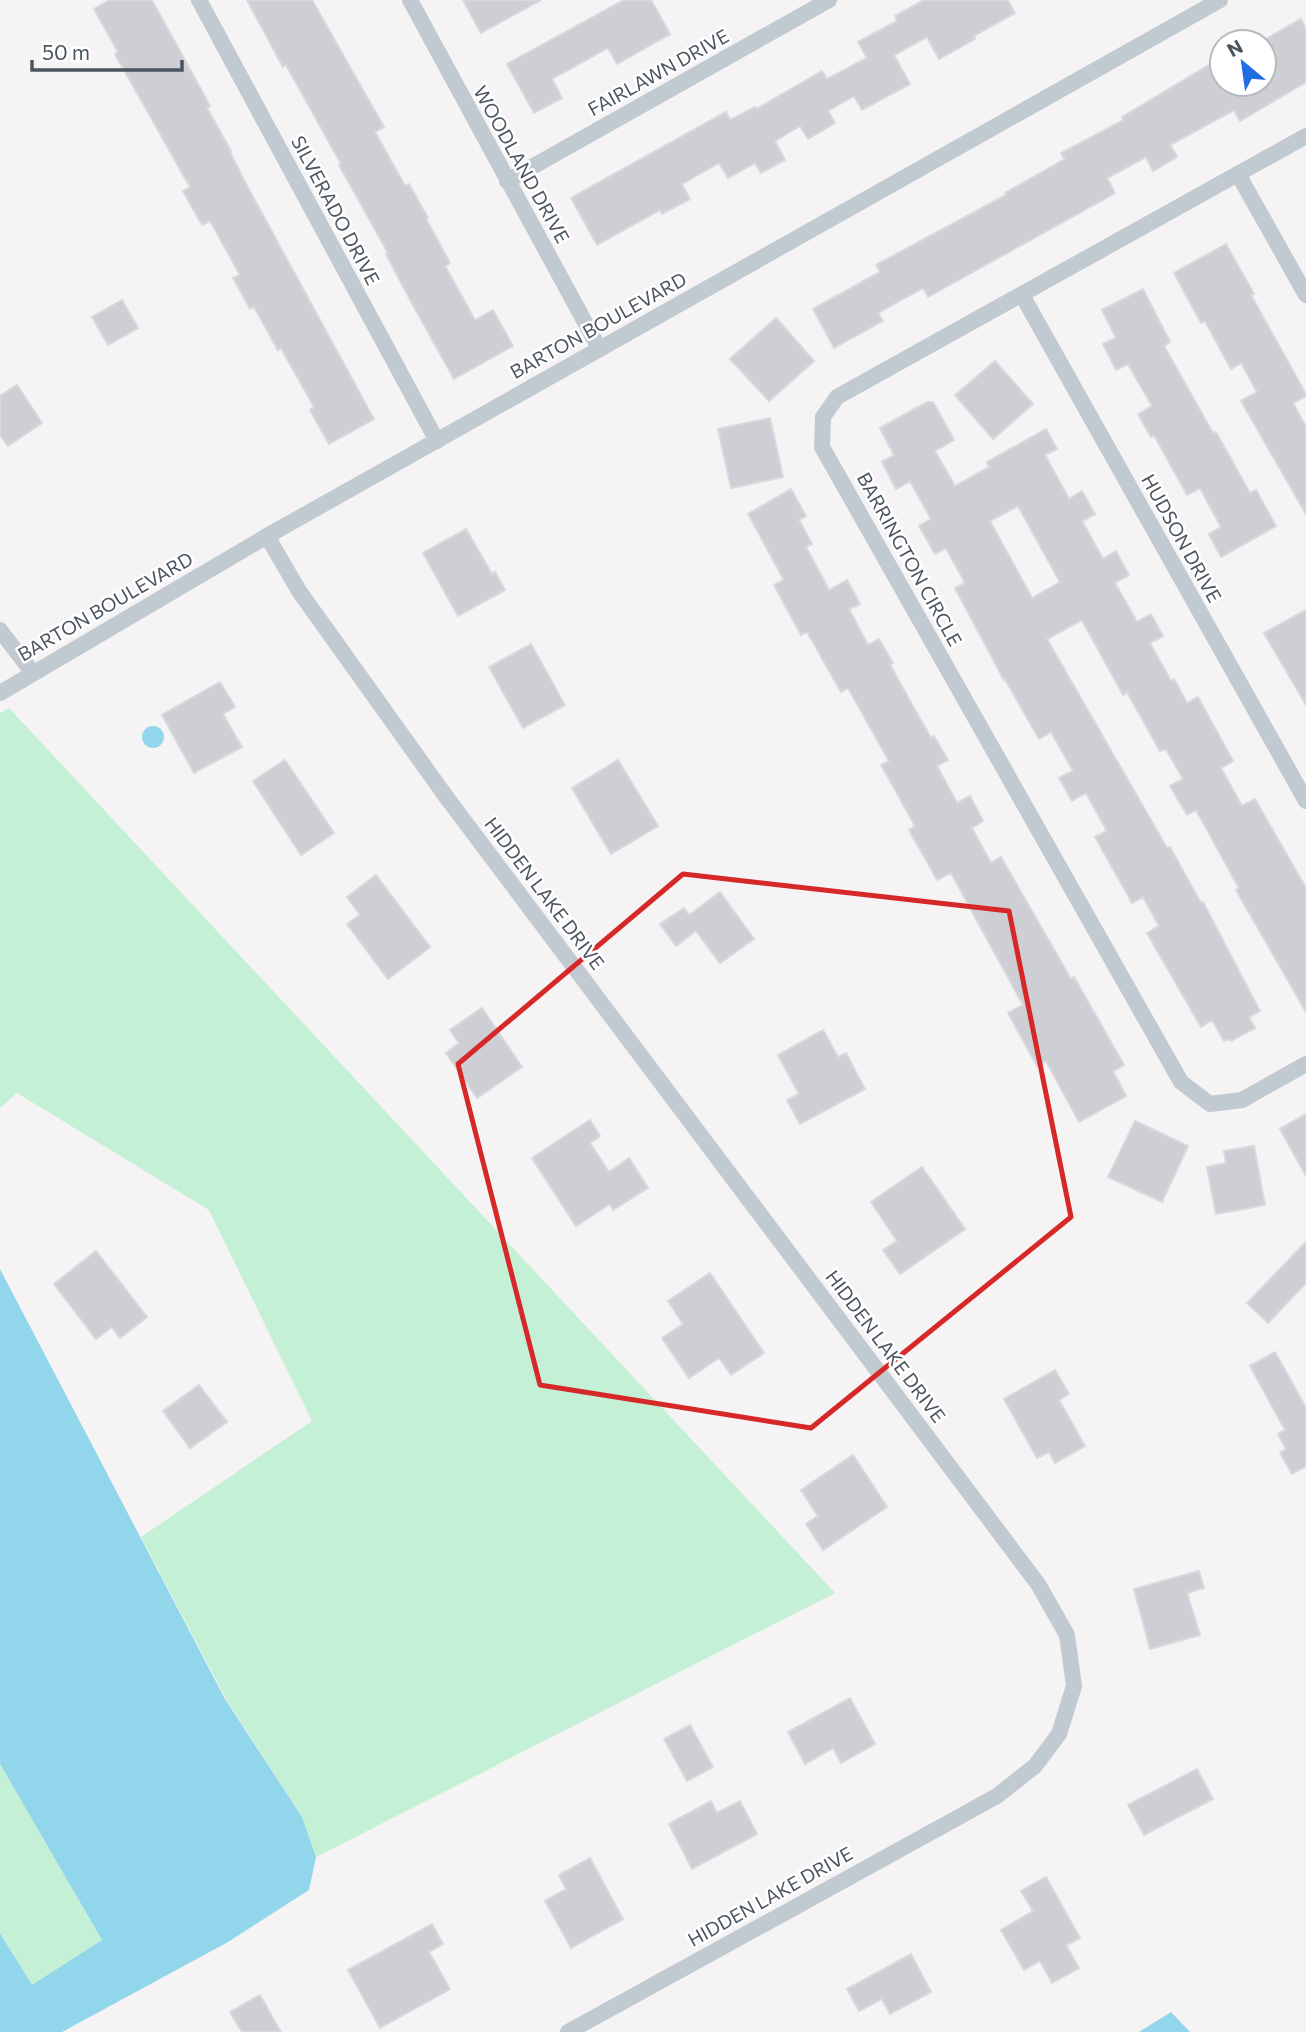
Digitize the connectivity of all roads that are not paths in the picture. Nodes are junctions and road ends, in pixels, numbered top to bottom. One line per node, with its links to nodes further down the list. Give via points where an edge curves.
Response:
1 (198, 0): 11 (street, SILVERADO DRIVE)
2 (410, 0): 7 (street, WOODLAND DRIVE)
3 (829, 0): 7 (street, FAIRLAWN DRIVE)
4 (1220, 0): 10 (street, BARTON BOULEVARD)
5 (1306, 136): 6 (street, BARRINGTON CIRCLE)
6 (1238, 174): 8 (street, BARRINGTON CIRCLE); 9 (street)
7 (507, 181): 10 (street, WOODLAND DRIVE)
8 (1022, 295): 16 (street, HUDSON DRIVE); 17 (street, BARRINGTON CIRCLE, via 837,397 823,417 822,447 1181,1082 1210,1104 1242,1100)
9 (1306, 295)
10 (600, 348): 11 (street, BARTON BOULEVARD)
11 (437, 441): 12 (street, BARTON BOULEVARD)
12 (267, 536): 14 (street, BARTON BOULEVARD); 18 (street, HIDDEN LAKE DRIVE, via 299,591 447,798 1030,1573 1067,1635 1074,1686 1059,1734 1035,1766 996,1796)
13 (0, 630): 14 (street)
14 (33, 673): 15 (street, BARTON BOULEVARD)
15 (0, 693)
16 (1306, 801)
17 (1306, 1064)
18 (568, 2032)

